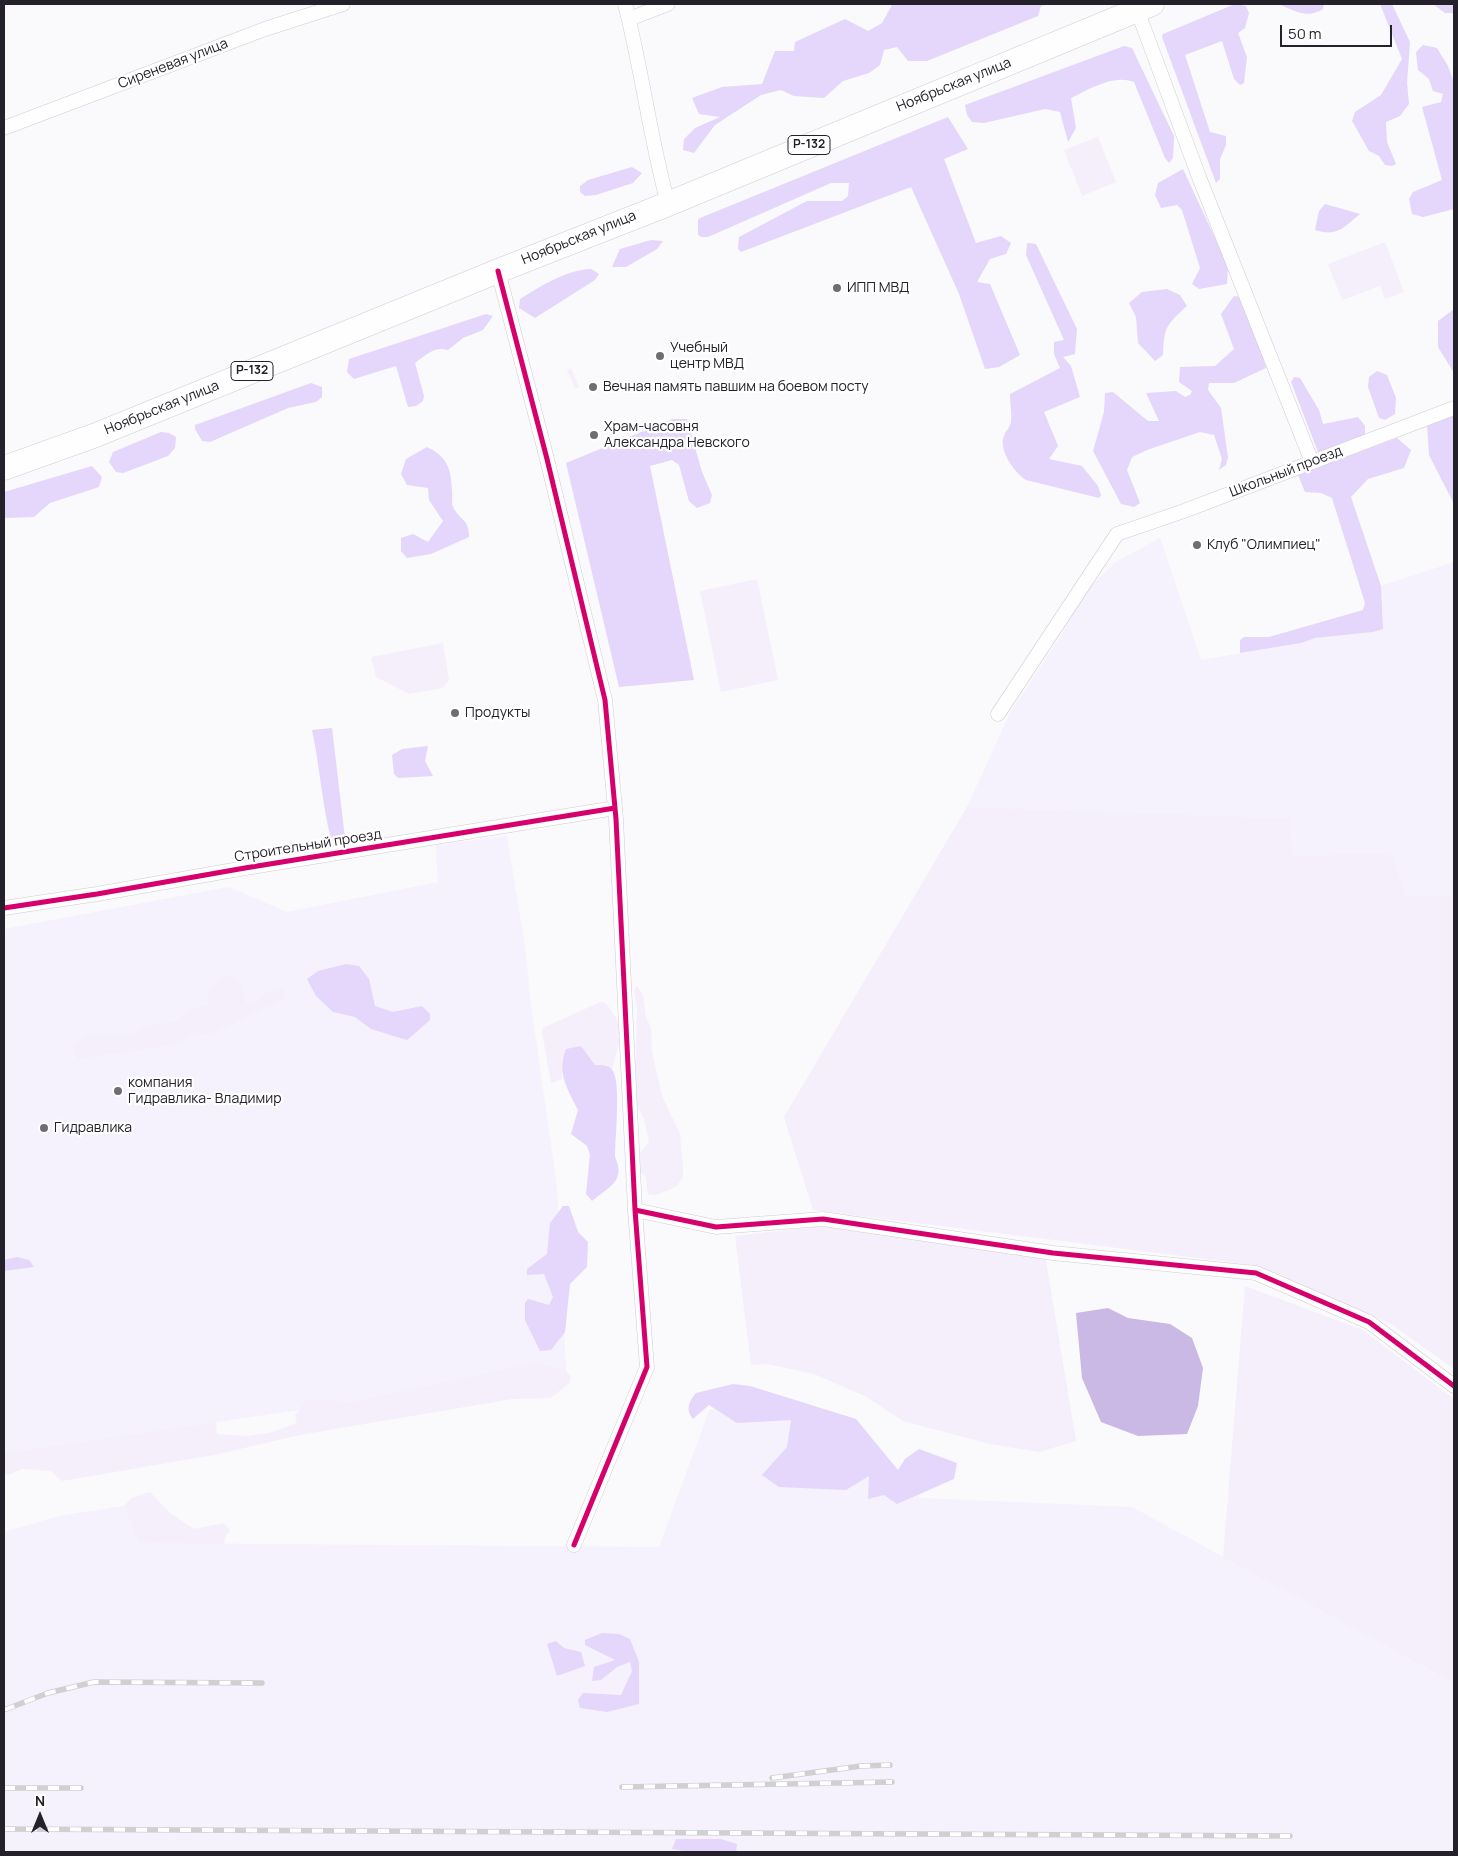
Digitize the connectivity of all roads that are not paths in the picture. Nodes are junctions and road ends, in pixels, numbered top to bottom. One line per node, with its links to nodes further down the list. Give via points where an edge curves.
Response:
1 (343, 4): 6 (street, Сиреневая улица, via 265,29)
2 (625, 4): 5 (street)
3 (668, 4): 5 (street)
4 (1141, 6): 7 (highway, Ноябрьская улица / Р-132); 10 (street, via 1199,176)
5 (629, 19): 7 (street, via 657,166)
6 (4, 128)
7 (668, 204): 8 (highway, Ноябрьская улица / Р-132)
8 (498, 271): 11 (highway, Ноябрьская улица / Р-132, via 96,435); 13 (street, via 605,700)
9 (1454, 408): 10 (street, Школьный проезд)
10 (1312, 462): 12 (street, Школьный проезд, via 1117,534)
11 (4, 468)
12 (998, 714)
13 (616, 808): 14 (street, Строительный проезд); 15 (street)
14 (4, 908)
15 (635, 1210): 16 (street, via 716,1227 823,1219 1053,1253 1256,1273 1369,1322); 17 (street, via 647,1368)
16 (1454, 1386)
17 (574, 1545)

